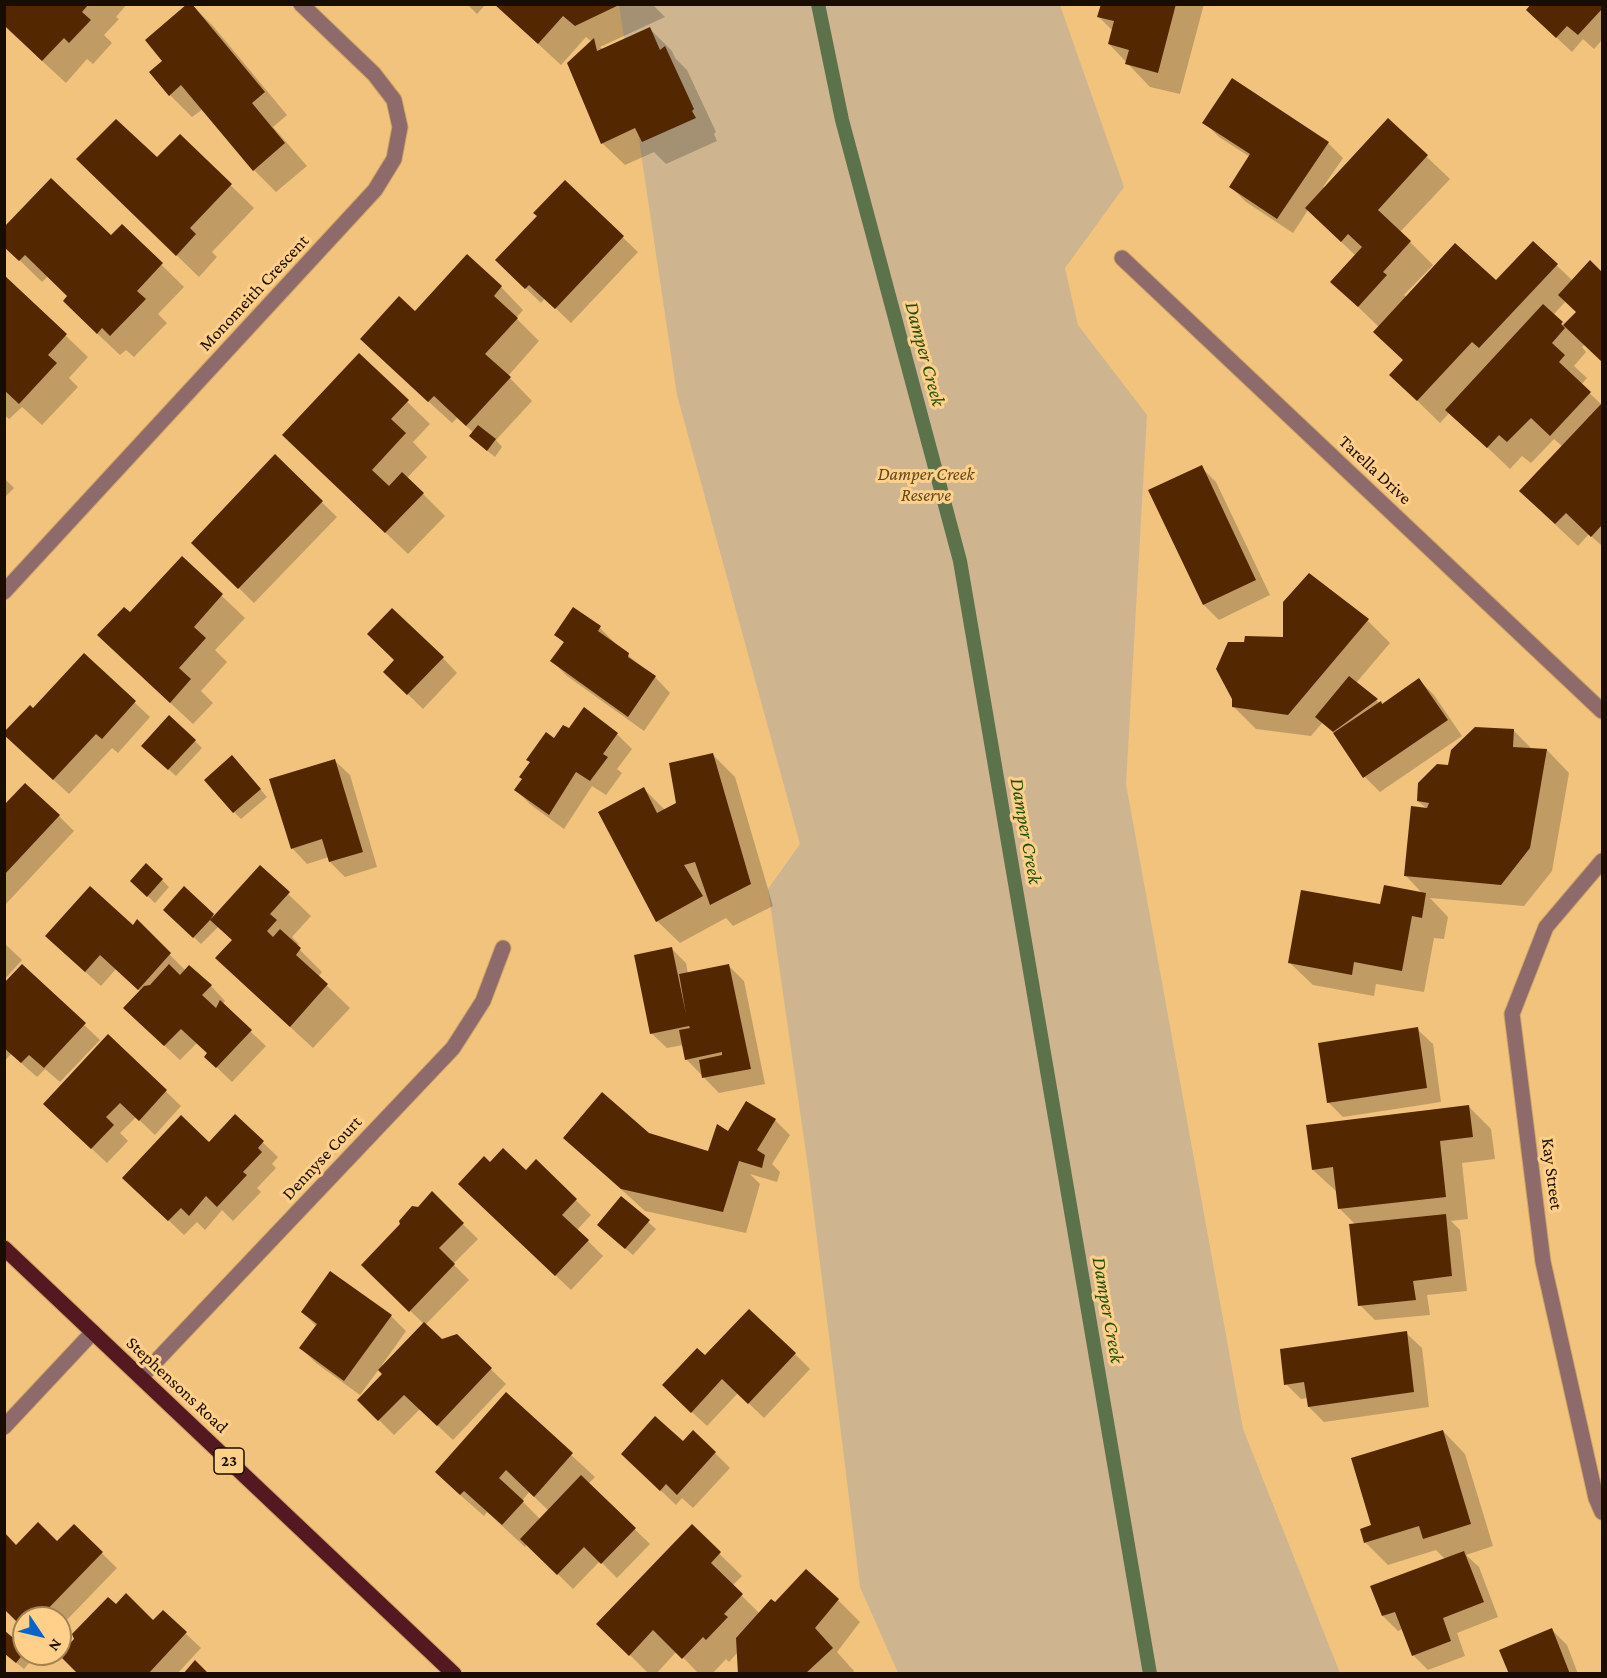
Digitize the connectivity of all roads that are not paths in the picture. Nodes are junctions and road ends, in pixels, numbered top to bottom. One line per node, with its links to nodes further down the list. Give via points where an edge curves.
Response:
1 (301, 4): 3 (street, Monomeith Crescent, via 374,74 394,100 400,127 394,159 375,190)
2 (1122, 258): 4 (street, Tarella Drive)
3 (4, 592)
4 (1602, 711)
5 (1602, 861): 11 (street, Kay Street, via 1546,927 1512,1014 1543,1262)
6 (503, 948): 9 (street, Dennyse Court, via 483,1001 453,1048)
7 (4, 1248): 8 (main road, Stephensons Road / 23)
8 (93, 1332): 9 (main road, Stephensons Road / 23); 10 (street)
9 (141, 1377): 12 (main road, Stephensons Road / 23)
10 (4, 1427)
11 (1602, 1512)
12 (454, 1674)

